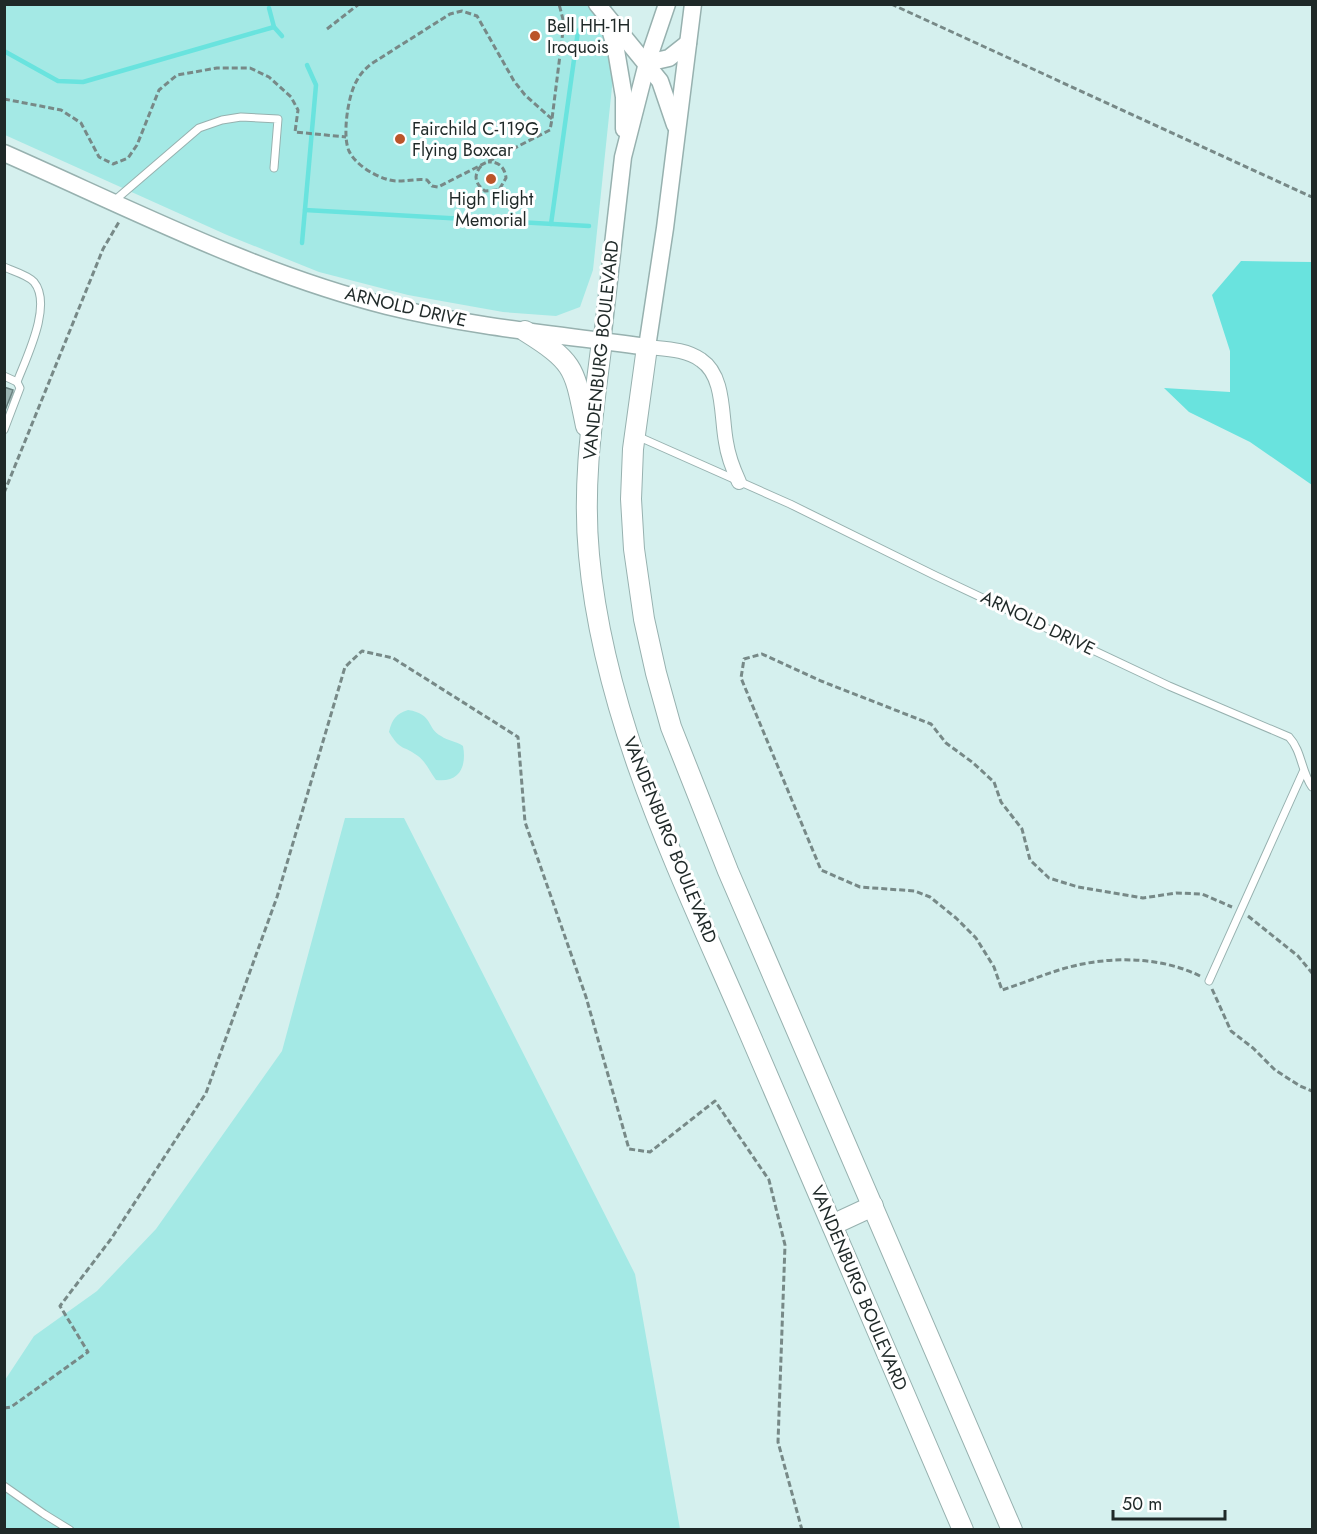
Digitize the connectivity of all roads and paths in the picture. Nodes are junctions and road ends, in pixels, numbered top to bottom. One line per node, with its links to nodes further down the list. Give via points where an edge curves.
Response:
1 (359, 4): 7 (path)
2 (559, 4): 11 (path, via 564,23)
3 (667, 4): 9 (street, VANDENBURG BOULEVARD)
4 (693, 4): 8 (street)
5 (891, 4): 19 (path)
6 (602, 10): 9 (street); 15 (street, via 616,50 624,97)
7 (327, 29)
8 (687, 43): 9 (street, via 669,58); 12 (street)
9 (647, 63): 12 (street, via 660,81); 15 (street, VANDENBURG BOULEVARD)
10 (4, 99): 13 (path, via 61,110 81,123 99,157 113,164 128,159 159,90 177,75 217,68 250,68 269,77 291,97 298,110 295,132)
11 (552, 119): 13 (path, via 514,81 477,16 462,11 450,14 362,72 352,93); 16 (path, via 550,130)
12 (677, 133): 24 (street)
13 (346, 137): 17 (path, via 348,151 361,165 396,182 427,180 438,187)
14 (4, 153): 20 (street, ARNOLD DRIVE)
15 (623, 158): 23 (street, VANDENBURG BOULEVARD)
16 (487, 162): 17 (path); 17 (path, via 504,169 506,178 499,190 485,191 477,184 476,174)
17 (482, 165)
18 (274, 168): 20 (lane, via 278,119 222,120 200,128)
19 (1312, 197)
20 (121, 205): 22 (street, ARNOLD DRIVE, via 289,277 387,306); 31 (path)
21 (4, 267): 26 (lane, via 33,280 41,309)
22 (525, 330): 23 (street, ARNOLD DRIVE); 29 (main road, via 555,349 574,373)
23 (602, 341): 24 (street, ARNOLD DRIVE); 29 (main road, VANDENBURG BOULEVARD)
24 (647, 347): 28 (main road); 30 (street, ARNOLD DRIVE, via 687,353 700,359 714,374 726,444)
25 (4, 376): 26 (lane)
26 (17, 382): 27 (lane, via 20,388)
27 (4, 430)
28 (634, 435): 30 (lane, ARNOLD DRIVE); 38 (main road, via 634,549 644,619 671,727 728,871)
29 (590, 442): 39 (main road, VANDENBURG BOULEVARD, via 586,491 589,557 606,655 626,730 652,804)
30 (739, 482): 32 (lane, ARNOLD DRIVE, via 1169,686 1289,737 1296,745)
31 (4, 493)
32 (1303, 772): 33 (lane, ARNOLD DRIVE); 34 (lane)
33 (1312, 787)
34 (1240, 910): 35 (path, via 1298,956); 36 (lane); 36 (path, via 1202,894 1143,898 1049,878 1030,861 1022,829 1000,802 994,782 946,743 931,724 762,654 744,659 741,678 821,870 860,887 915,891 930,897 976,938 994,967 1002,990 1060,969 1144,959 1183,967)
35 (1312, 973)
36 (1209, 981): 37 (path, via 1231,1031 1275,1070)
37 (1312, 1091)
38 (873, 1206): 39 (main road); 45 (main road)
39 (832, 1225): 44 (main road, VANDENBURG BOULEVARD)
40 (4, 1408): 43 (path, via 11,1407 88,1352 60,1306 111,1239 206,1093 277,897 345,667 362,651 393,658 518,737 525,822 586,997 629,1149 650,1152 715,1101 769,1180 785,1245 778,1442)
41 (4, 1486): 42 (lane)
42 (70, 1530)
43 (802, 1530)
44 (963, 1530)
45 (1012, 1530)

